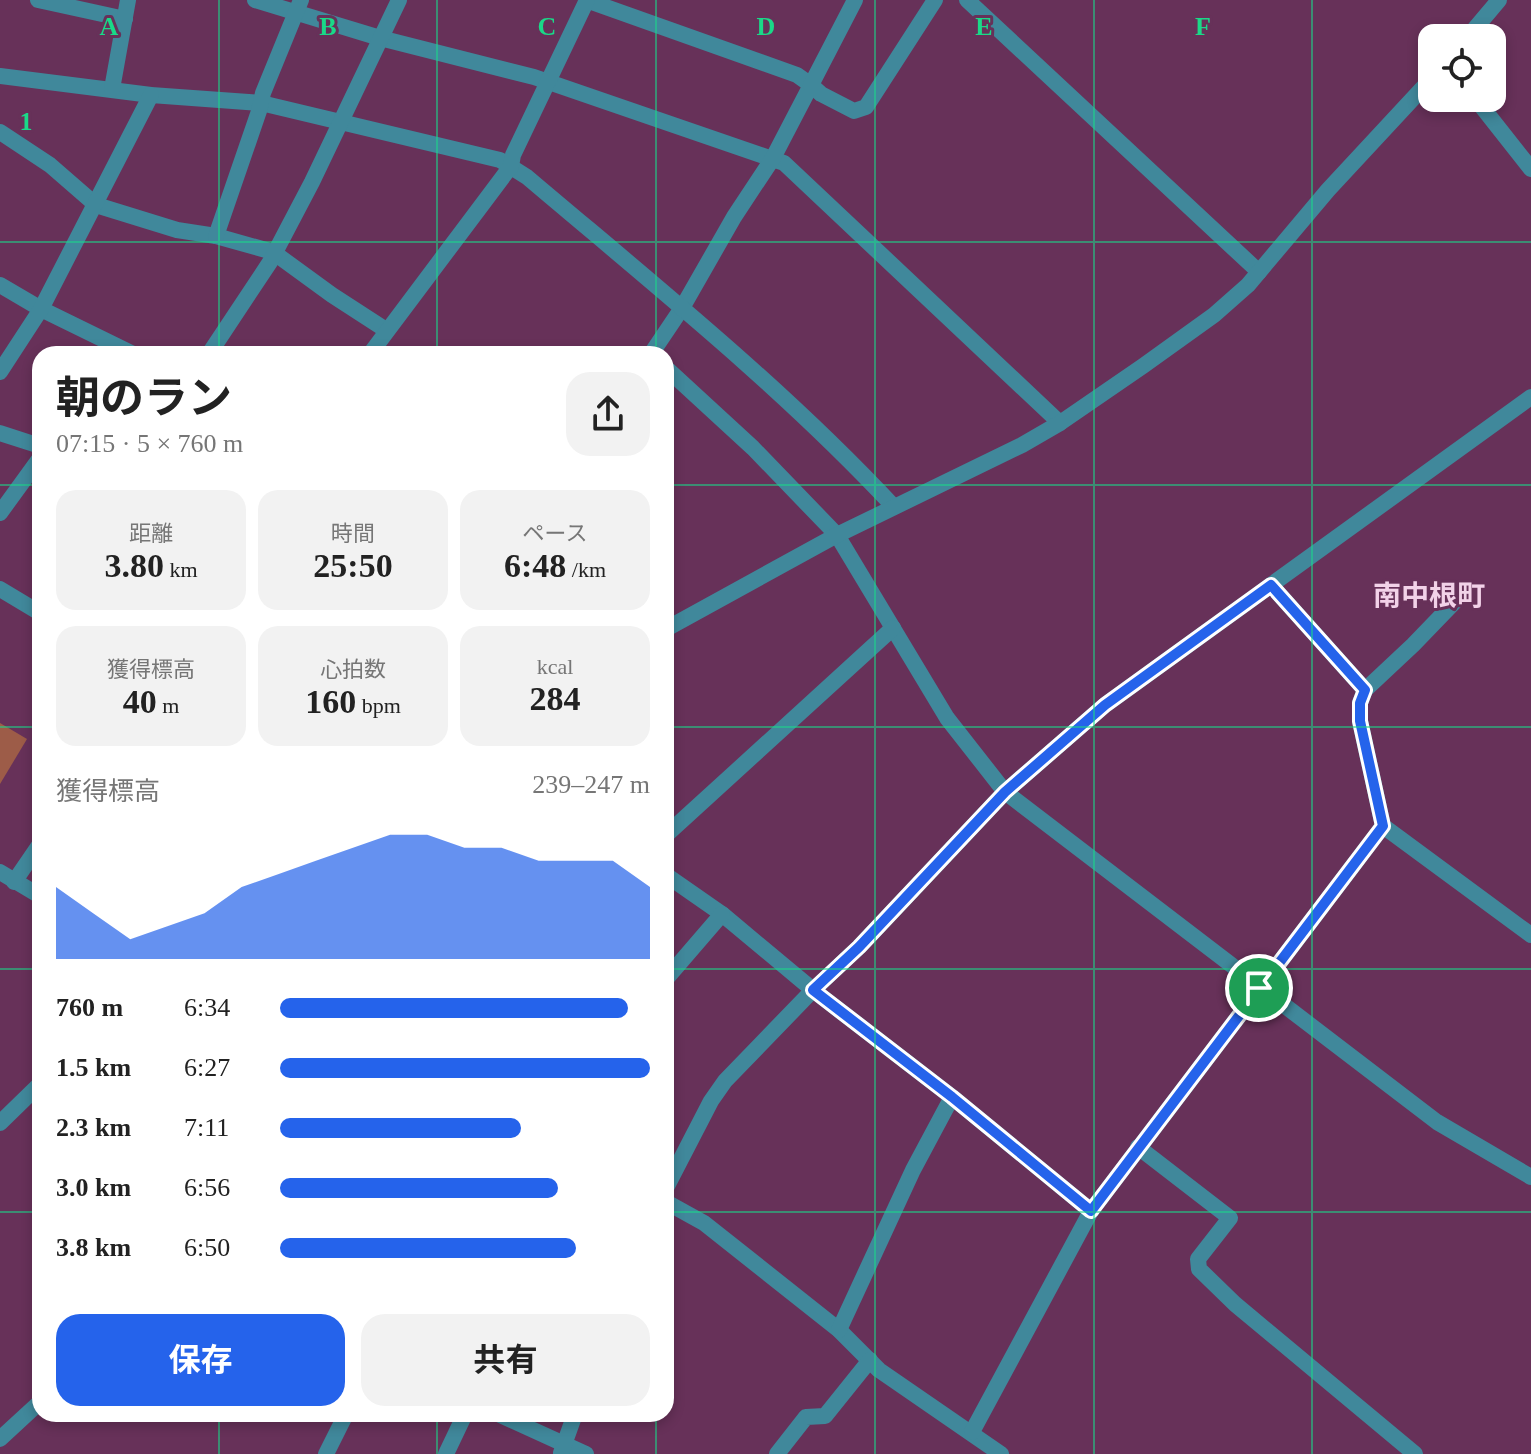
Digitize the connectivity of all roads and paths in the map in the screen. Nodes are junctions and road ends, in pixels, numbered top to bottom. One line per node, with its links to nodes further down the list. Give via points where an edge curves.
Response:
1 (38, 0): 11 (street)
2 (128, 0): 11 (street)
3 (255, 0): 10 (street)
4 (399, 0): 13 (street)
5 (586, 0): 15 (street); 16 (street, via 784,70)
6 (855, 0): 16 (street)
7 (935, 0): 16 (street, via 863,110 850,110)
8 (967, 0): 30 (street)
9 (1499, 0): 12 (street)
10 (297, 7): 13 (street); 20 (street)
11 (125, 19): 17 (street)
12 (1479, 24)
13 (380, 38): 15 (street); 22 (street)
14 (0, 76): 17 (street)
15 (547, 82): 24 (street); 25 (street)
16 (811, 85): 24 (street)
17 (112, 89): 19 (street)
18 (1418, 93): 30 (street)
19 (151, 95): 20 (street); 27 (street)
20 (261, 103): 22 (street); 28 (street)
21 (1486, 112): 26 (street)
22 (340, 120): 25 (street); 29 (street)
23 (0, 132): 27 (street)
24 (773, 158): 32 (street); 42 (street)
25 (511, 166): 32 (street); 34 (street)
26 (1531, 169)
27 (96, 205): 28 (street); 33 (street)
28 (216, 236): 29 (street)
29 (273, 252): 34 (street); 36 (street)
30 (1259, 272): 42 (street, via 1214,315)
31 (0, 285): 33 (street)
32 (682, 308): 38 (street); 46 (street)
33 (41, 309): 35 (street); 39 (street)
34 (386, 330): 37 (street)
35 (117, 346)
36 (214, 346)
37 (375, 346)
38 (656, 346)
39 (0, 372)
40 (674, 375): 48 (street)
41 (1531, 397): 49 (street)
42 (1060, 423): 46 (street)
43 (0, 433): 44 (street)
44 (32, 443)
45 (32, 469): 47 (street)
46 (894, 507): 48 (street)
47 (0, 513)
48 (837, 535): 53 (street); 54 (street)
49 (1271, 585): 55 (street); 56 (street, via 1105,705)
50 (1468, 588): 55 (street)
51 (0, 589): 52 (street)
52 (32, 608)
53 (674, 625)
54 (893, 628): 56 (street, via 947,718); 58 (street)
55 (1365, 690): 57 (street, via 1360,721)
56 (1005, 792): 66 (street); 67 (street)
57 (1383, 826): 64 (street); 66 (street)
58 (674, 828)
59 (32, 852): 60 (street)
60 (7, 877): 62 (street)
61 (674, 881): 63 (street)
62 (32, 891)
63 (722, 914): 65 (street); 67 (street)
64 (1531, 935)
65 (674, 970)
66 (1259, 988): 71 (street); 73 (street, via 1437,1122)
67 (813, 990): 69 (street); 72 (street, via 725,1081)
68 (32, 1091): 70 (street)
69 (952, 1097): 75 (street); 76 (street)
70 (2, 1118)
71 (1138, 1147): 75 (street); 91 (street, via 1230,1218 1198,1259 1199,1269)
72 (674, 1173)
73 (1531, 1177)
74 (674, 1206): 76 (street, via 704,1223)
75 (1091, 1211): 83 (street)
76 (839, 1330): 77 (street)
77 (870, 1360): 83 (street); 89 (street, via 825,1416 806,1417)
78 (32, 1409): 84 (street)
79 (342, 1422): 86 (street)
80 (461, 1422): 87 (street)
81 (512, 1422): 85 (street)
82 (572, 1422): 85 (street)
83 (972, 1432): 90 (street)
84 (0, 1439)
85 (563, 1450): 88 (street)
86 (326, 1454)
87 (446, 1454)
88 (586, 1454)
89 (777, 1454)
90 (1001, 1454)
91 (1415, 1454)

